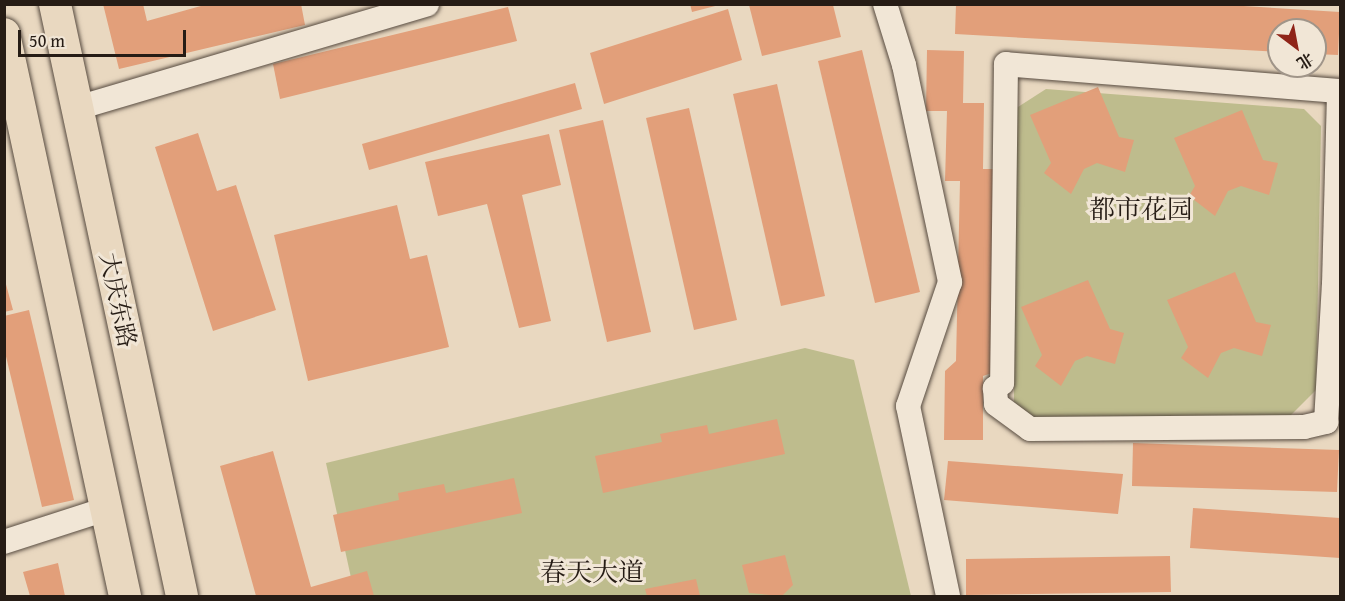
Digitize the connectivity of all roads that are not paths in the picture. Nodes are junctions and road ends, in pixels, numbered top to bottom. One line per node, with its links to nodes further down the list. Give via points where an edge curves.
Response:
1 (55, 4): 5 (main road, 大庆东路)
2 (427, 4): 5 (street)
3 (885, 4): 12 (street, via 904,65 950,282 908,405)
4 (4, 34): 6 (main road)
5 (77, 108): 11 (main road, 大庆东路)
6 (14, 122): 8 (main road)
7 (1337, 286): 7 (street, via 1326,422 1304,427 1030,429 996,404 995,388 1002,383 1006,64 1339,91)
8 (106, 509): 9 (street); 10 (main road)
9 (4, 542)
10 (125, 597)
11 (182, 597)
12 (948, 597)

